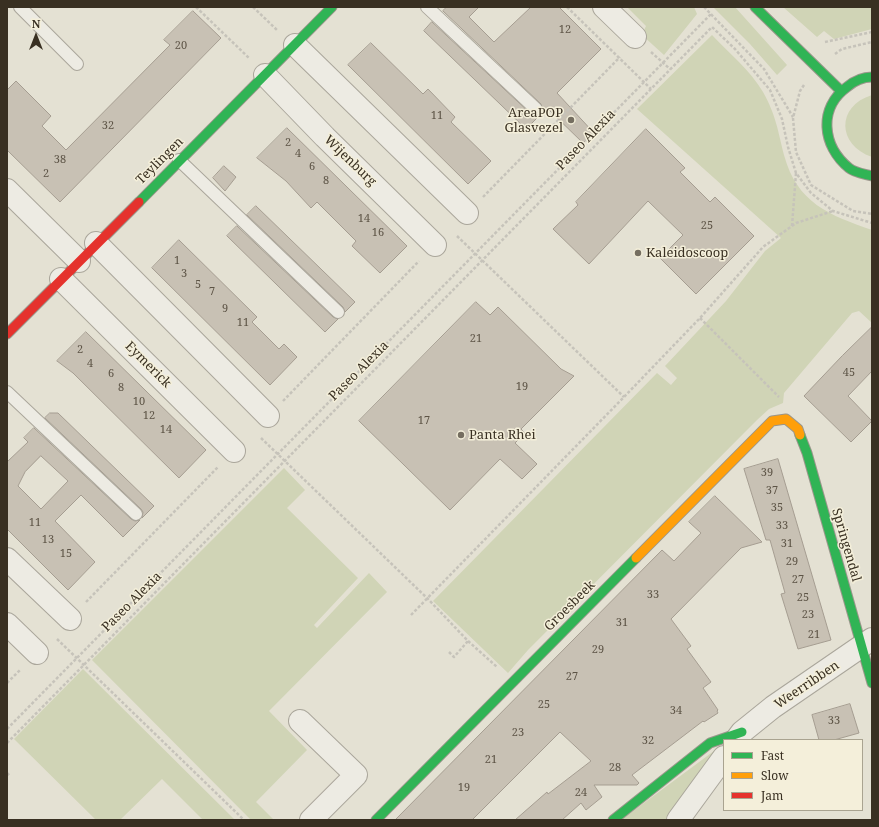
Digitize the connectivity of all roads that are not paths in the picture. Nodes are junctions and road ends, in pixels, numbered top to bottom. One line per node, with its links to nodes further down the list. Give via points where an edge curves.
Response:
1 (20, 7): 8 (lane)
2 (332, 7): 7 (street, Teylingen)
3 (427, 7): 12 (lane)
4 (604, 7): 6 (street)
5 (755, 7): 11 (street)
6 (634, 37)
7 (294, 45): 9 (street, Teylingen); 16 (street)
8 (77, 64)
9 (265, 75): 13 (street, Teylingen); 18 (street, Wijenburg)
10 (872, 77): 11 (street, via 863,77)
11 (840, 90): 14 (street, via 828,109 826,132 834,153 850,169)
12 (536, 109)
13 (180, 160): 17 (street, Teylingen); 21 (lane)
14 (872, 176)
15 (7, 190): 19 (street)
16 (467, 213)
17 (96, 243): 19 (street, Teylingen); 24 (street)
18 (435, 245)
19 (79, 261): 20 (street, Teylingen)
20 (61, 279): 22 (street, Teylingen); 26 (street, Eymerick)
21 (338, 312)
22 (7, 334)
23 (7, 392): 27 (lane)
24 (268, 416)
25 (786, 420): 31 (street, Springendal, via 798,430); 40 (street, Groesbeek, via 772,421)
26 (234, 451)
27 (136, 514)
28 (7, 558): 29 (street)
29 (70, 619)
30 (7, 624): 32 (street)
31 (867, 643): 33 (street, Springendal); 35 (street, Weerribben, via 773,707)
32 (37, 653)
33 (872, 683)
34 (300, 722): 39 (street, via 356,775)
35 (739, 736): 36 (street, Weerribben)
36 (727, 739)
37 (723, 740): 41 (street, Weerribben, via 710,743)
38 (723, 758): 42 (street)
39 (311, 820)
40 (376, 820)
41 (613, 820)
42 (678, 820)

